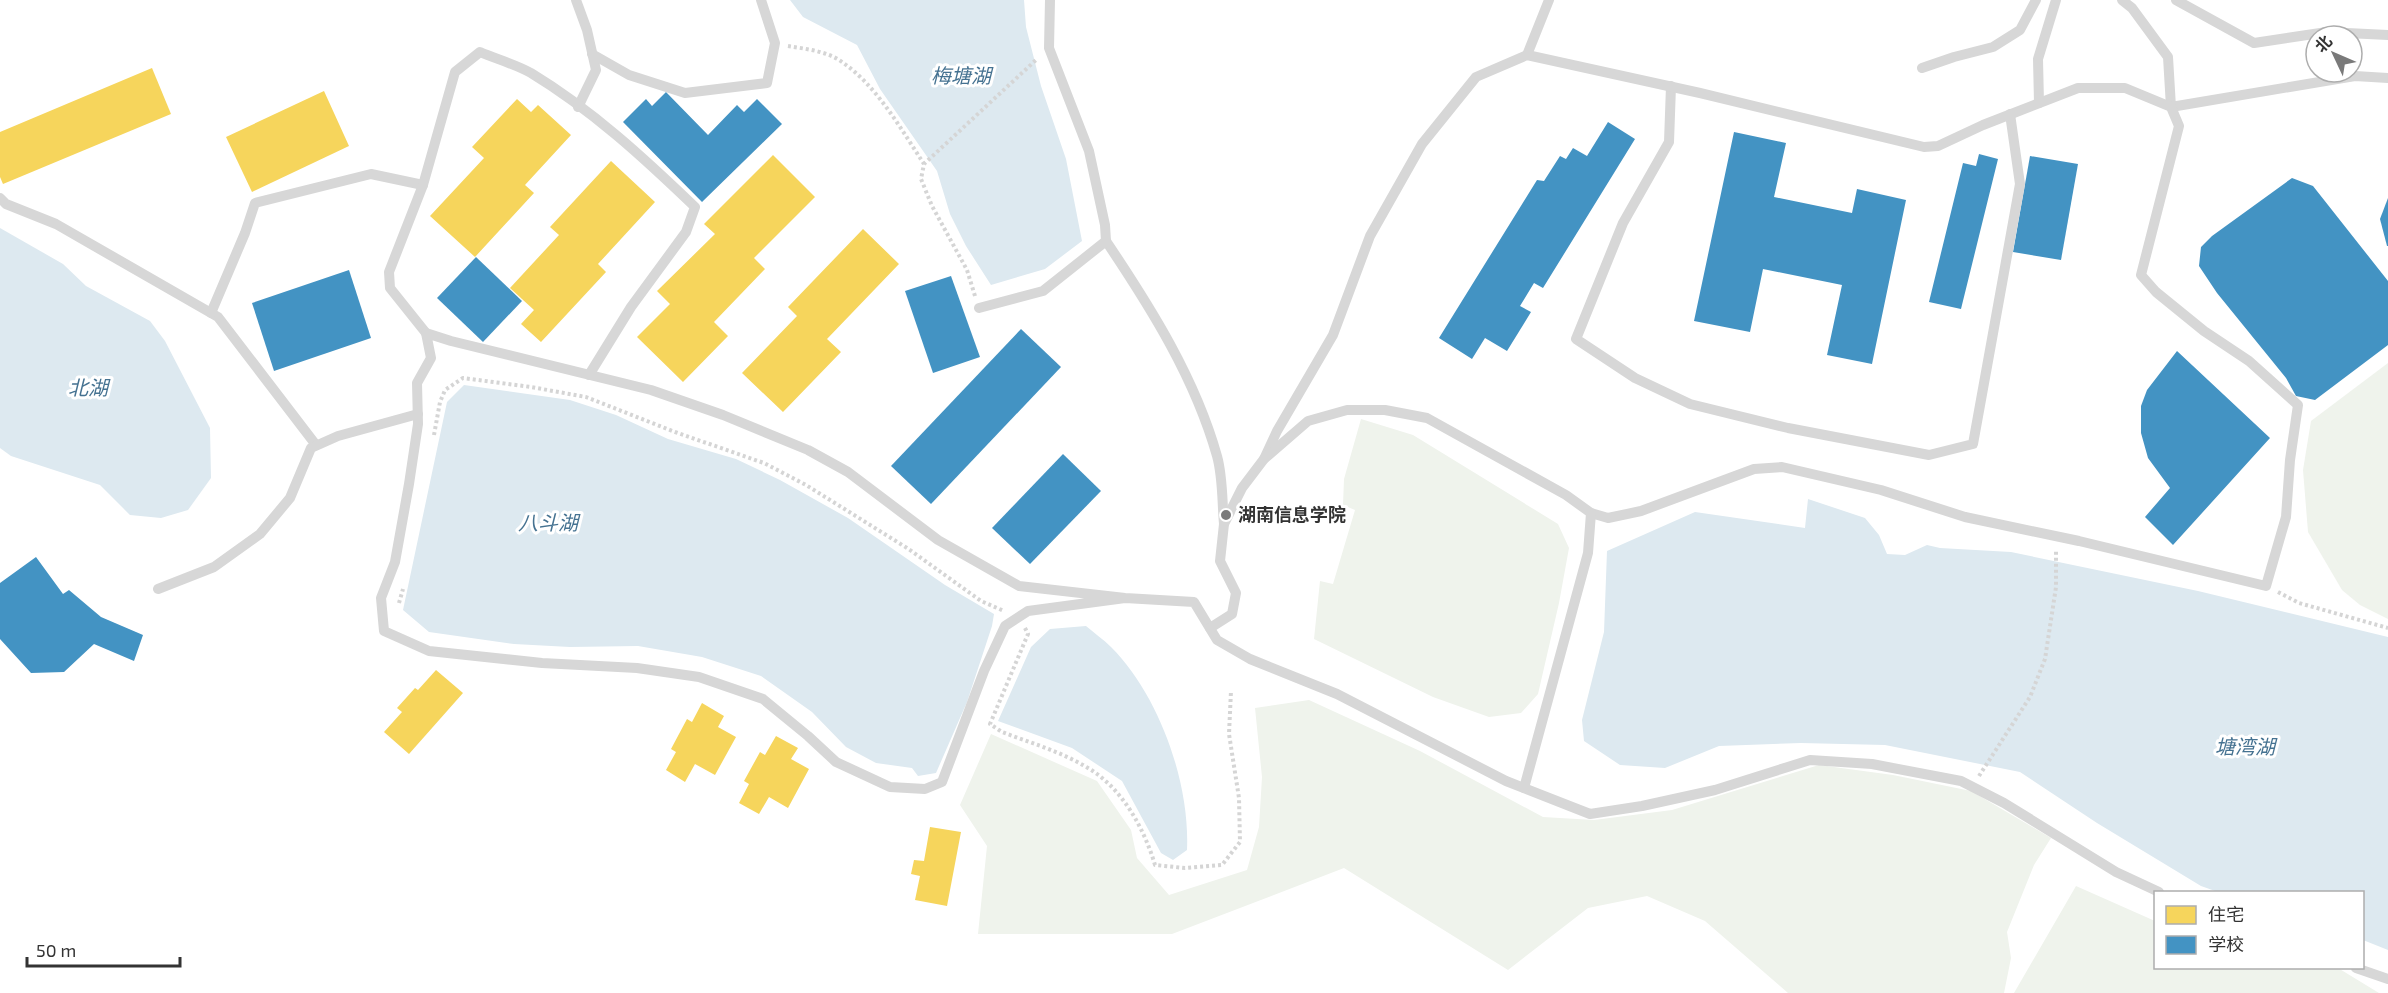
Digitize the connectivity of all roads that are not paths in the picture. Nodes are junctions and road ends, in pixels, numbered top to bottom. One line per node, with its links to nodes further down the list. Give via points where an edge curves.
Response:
1 (576, 0): 10 (lane)
2 (761, 0): 10 (lane, via 775,43 767,83 685,93 629,75)
3 (1050, 0): 21 (lane, via 1049,48 1089,151)
4 (1549, 0): 11 (lane)
5 (2036, 0): 12 (lane, via 2020,30 1993,47)
6 (2056, 0): 15 (lane, via 2038,59)
7 (2122, 0): 17 (lane, via 2168,57)
8 (2176, 0): 9 (lane, via 2254,43 2327,32)
9 (2388, 35)
10 (592, 54): 16 (lane, via 596,70)
11 (1527, 55): 14 (lane); 28 (lane, via 1476,77 1422,144 1370,236 1333,335)
12 (1922, 68)
13 (2388, 78): 17 (lane, via 2355,76)
14 (1671, 86): 18 (lane, via 1924,147 1938,146); 18 (lane, via 1669,142 1623,223 1576,339 1635,378 1690,404 1788,428 1929,455 1973,444 2020,184)
15 (2039, 103): 17 (lane, via 2078,88 2125,88); 18 (lane)
16 (578, 107): 19 (lane, via 529,72 480,52 455,72); 25 (lane, via 620,136 695,207 686,232 631,307)
17 (2171, 107): 29 (lane, via 2179,126 2141,275 2156,292 2249,361 2298,405 2286,517 2266,586 1965,517 1881,490 1782,467 1754,469 1641,512 1608,518)
18 (2010, 114)
19 (423, 184): 23 (lane, via 371,174 255,203); 24 (lane, via 389,272 390,288)
20 (0, 198): 23 (lane, via 56,224)
21 (1106, 241): 22 (lane, via 1043,291); 30 (lane, via 1147,303 1190,382 1217,458)
22 (980, 308)
23 (211, 313): 27 (lane)
24 (426, 333): 25 (lane); 26 (lane, via 431,358 417,383)
25 (589, 375): 32 (lane, via 651,390 808,450 848,472 938,540 1019,586)
26 (418, 414): 27 (lane); 32 (lane, via 395,562 381,598 384,631 429,651 637,668 699,677 763,699 836,762 890,787 925,789 942,782 1005,626 1028,610)
27 (316, 445): 31 (lane, via 311,448 290,498 260,534 214,567)
28 (1264, 459): 29 (lane, via 1308,421 1347,410 1385,410 1427,418 1566,495); 30 (lane, via 1242,488)
29 (1591, 513): 34 (lane, via 1588,553)
30 (1224, 524): 33 (lane, via 1220,561 1236,593 1232,614)
31 (158, 589)
32 (1125, 598): 33 (lane, via 1194,602)
33 (1210, 628): 34 (lane, via 1217,640 1250,659 1337,694)
34 (1524, 788): 35 (lane, via 1590,814 1715,790 1810,760 1872,764 1961,781 2116,872)
35 (2157, 891)
36 (2359, 969): 37 (lane)
37 (2388, 979)

